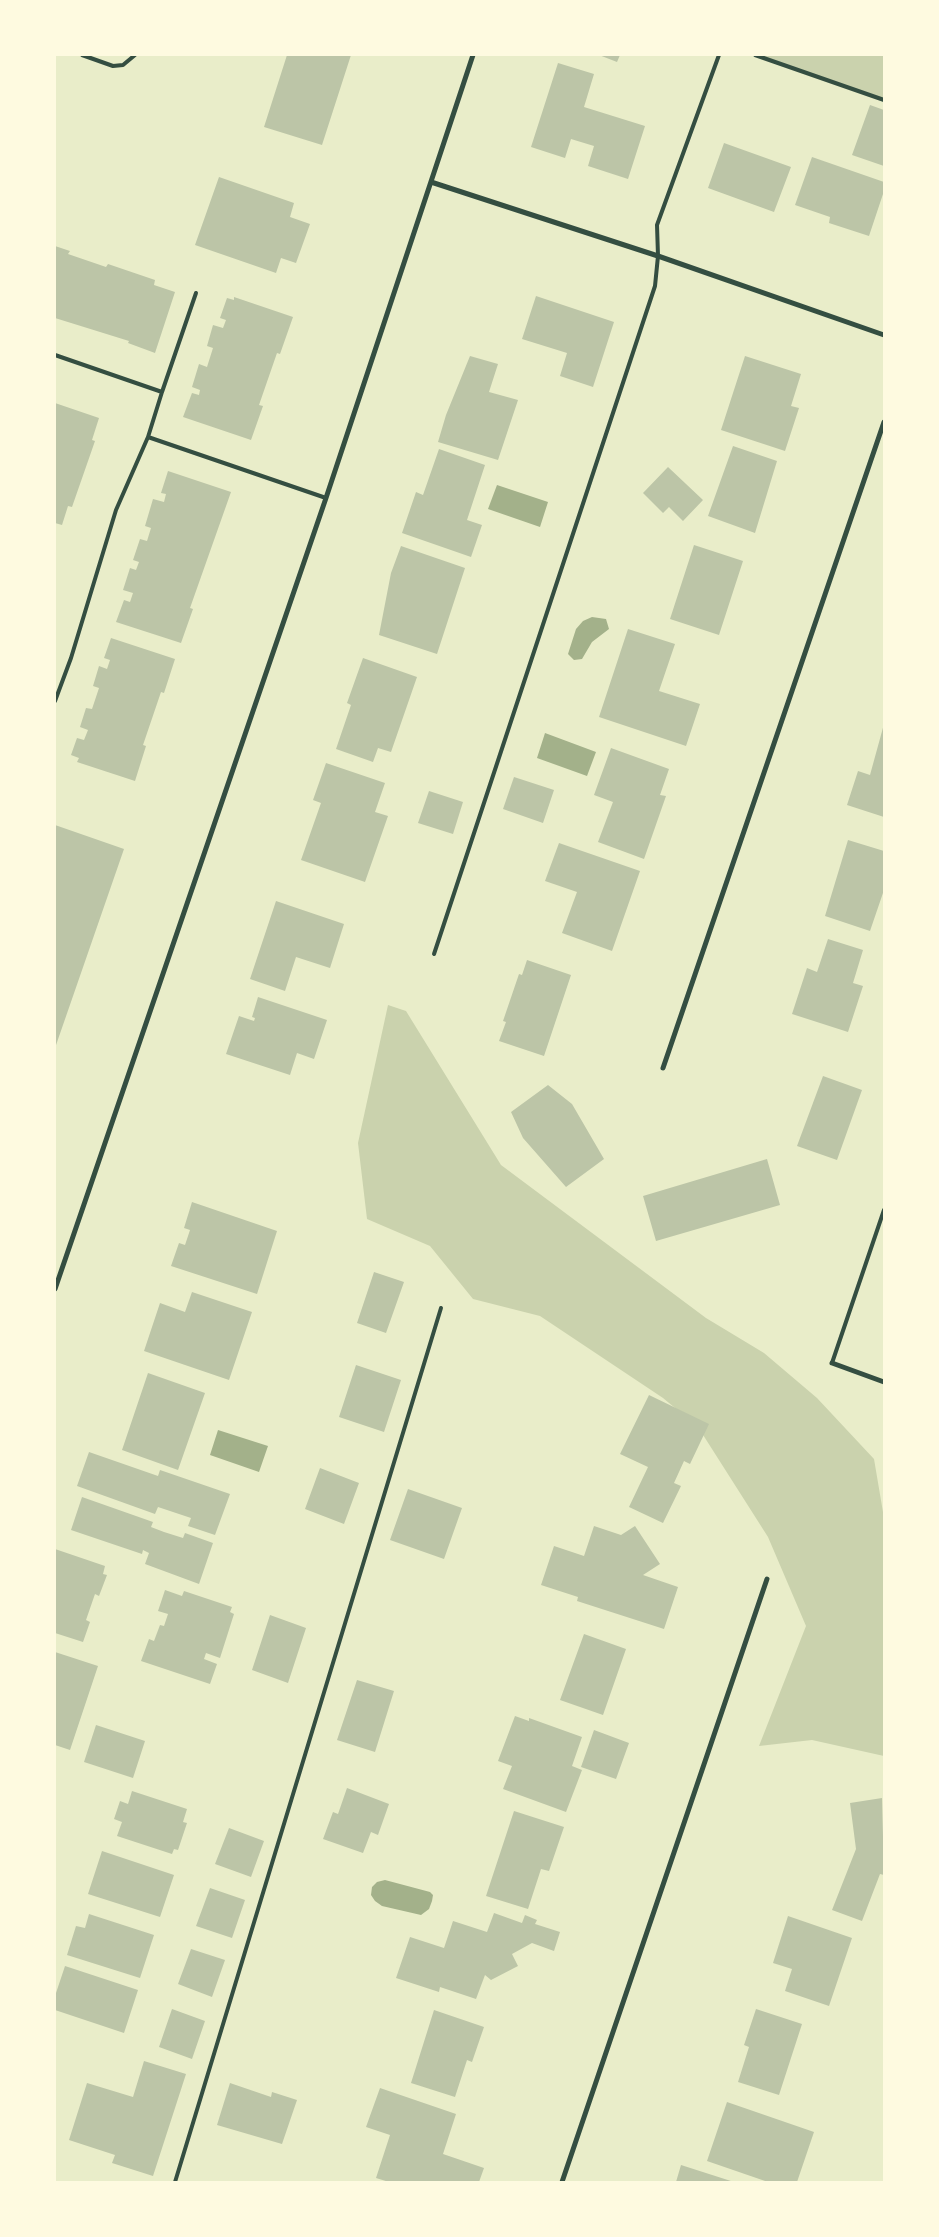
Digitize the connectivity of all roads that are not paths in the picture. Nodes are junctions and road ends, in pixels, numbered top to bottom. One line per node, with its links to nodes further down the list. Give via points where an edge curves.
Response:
1 (82, 55): 2 (lane, via 118,66)
2 (135, 55)
3 (473, 55): 7 (street)
4 (719, 55): 8 (lane, via 657,225)
5 (755, 55): 6 (lane)
6 (884, 100)
7 (431, 182): 8 (street); 15 (street)
8 (658, 256): 10 (street); 17 (lane, via 655,286)
9 (196, 293): 12 (lane)
10 (884, 335)
11 (55, 355): 12 (lane)
12 (162, 392): 14 (lane)
13 (884, 422): 18 (street)
14 (148, 437): 15 (lane); 16 (lane, via 116,510)
15 (326, 498): 20 (street)
16 (55, 701)
17 (434, 954)
18 (663, 1068)
19 (884, 1210): 22 (lane)
20 (55, 1289)
21 (441, 1308): 25 (lane)
22 (832, 1363): 23 (street)
23 (884, 1382)
24 (767, 1579): 26 (street)
25 (174, 2182)
26 (562, 2182)

